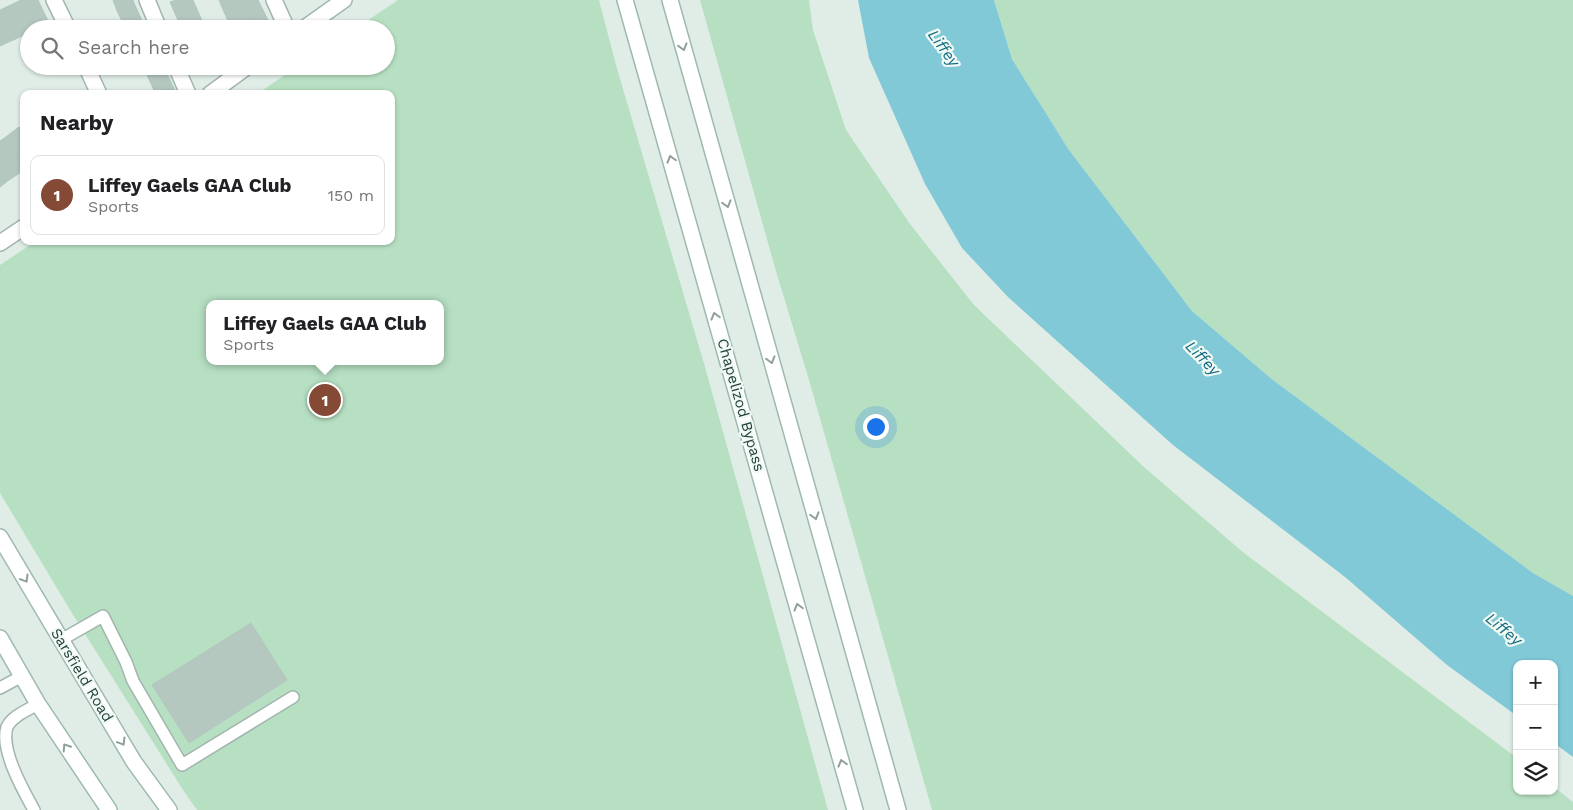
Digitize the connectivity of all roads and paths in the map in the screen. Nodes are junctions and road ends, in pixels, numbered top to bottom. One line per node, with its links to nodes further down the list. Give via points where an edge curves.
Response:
1 (54, 0): 7 (main road)
2 (147, 0): 8 (main road)
3 (274, 0): 9 (main road)
4 (344, 0): 10 (main road)
5 (625, 0): 29 (main road, Chapelizod Bypass, one-way to 5)
6 (670, 0): 30 (main road, one-way to 30)
7 (64, 20)
8 (156, 20)
9 (283, 20)
10 (315, 20)
11 (90, 75): 14 (main road)
12 (180, 75): 15 (main road)
13 (236, 75): 16 (main road)
14 (98, 90)
15 (186, 90)
16 (215, 90)
17 (20, 230): 18 (main road)
18 (0, 243)
19 (0, 538): 21 (main road, Sarsfield Road, one-way to 21)
20 (0, 638): 22 (main road)
21 (61, 640): 24 (lane, via 102,616 133,681 182,766); 28 (main road, Sarsfield Road, one-way to 28, via 134,762)
22 (22, 676): 23 (lane); 25 (main road)
23 (0, 688)
24 (294, 697)
25 (38, 704): 26 (main road, one-way to 25); 27 (lane, via 7,727 4,747 15,778)
26 (106, 807)
27 (34, 810)
28 (168, 810)
29 (855, 810)
30 (898, 810)

